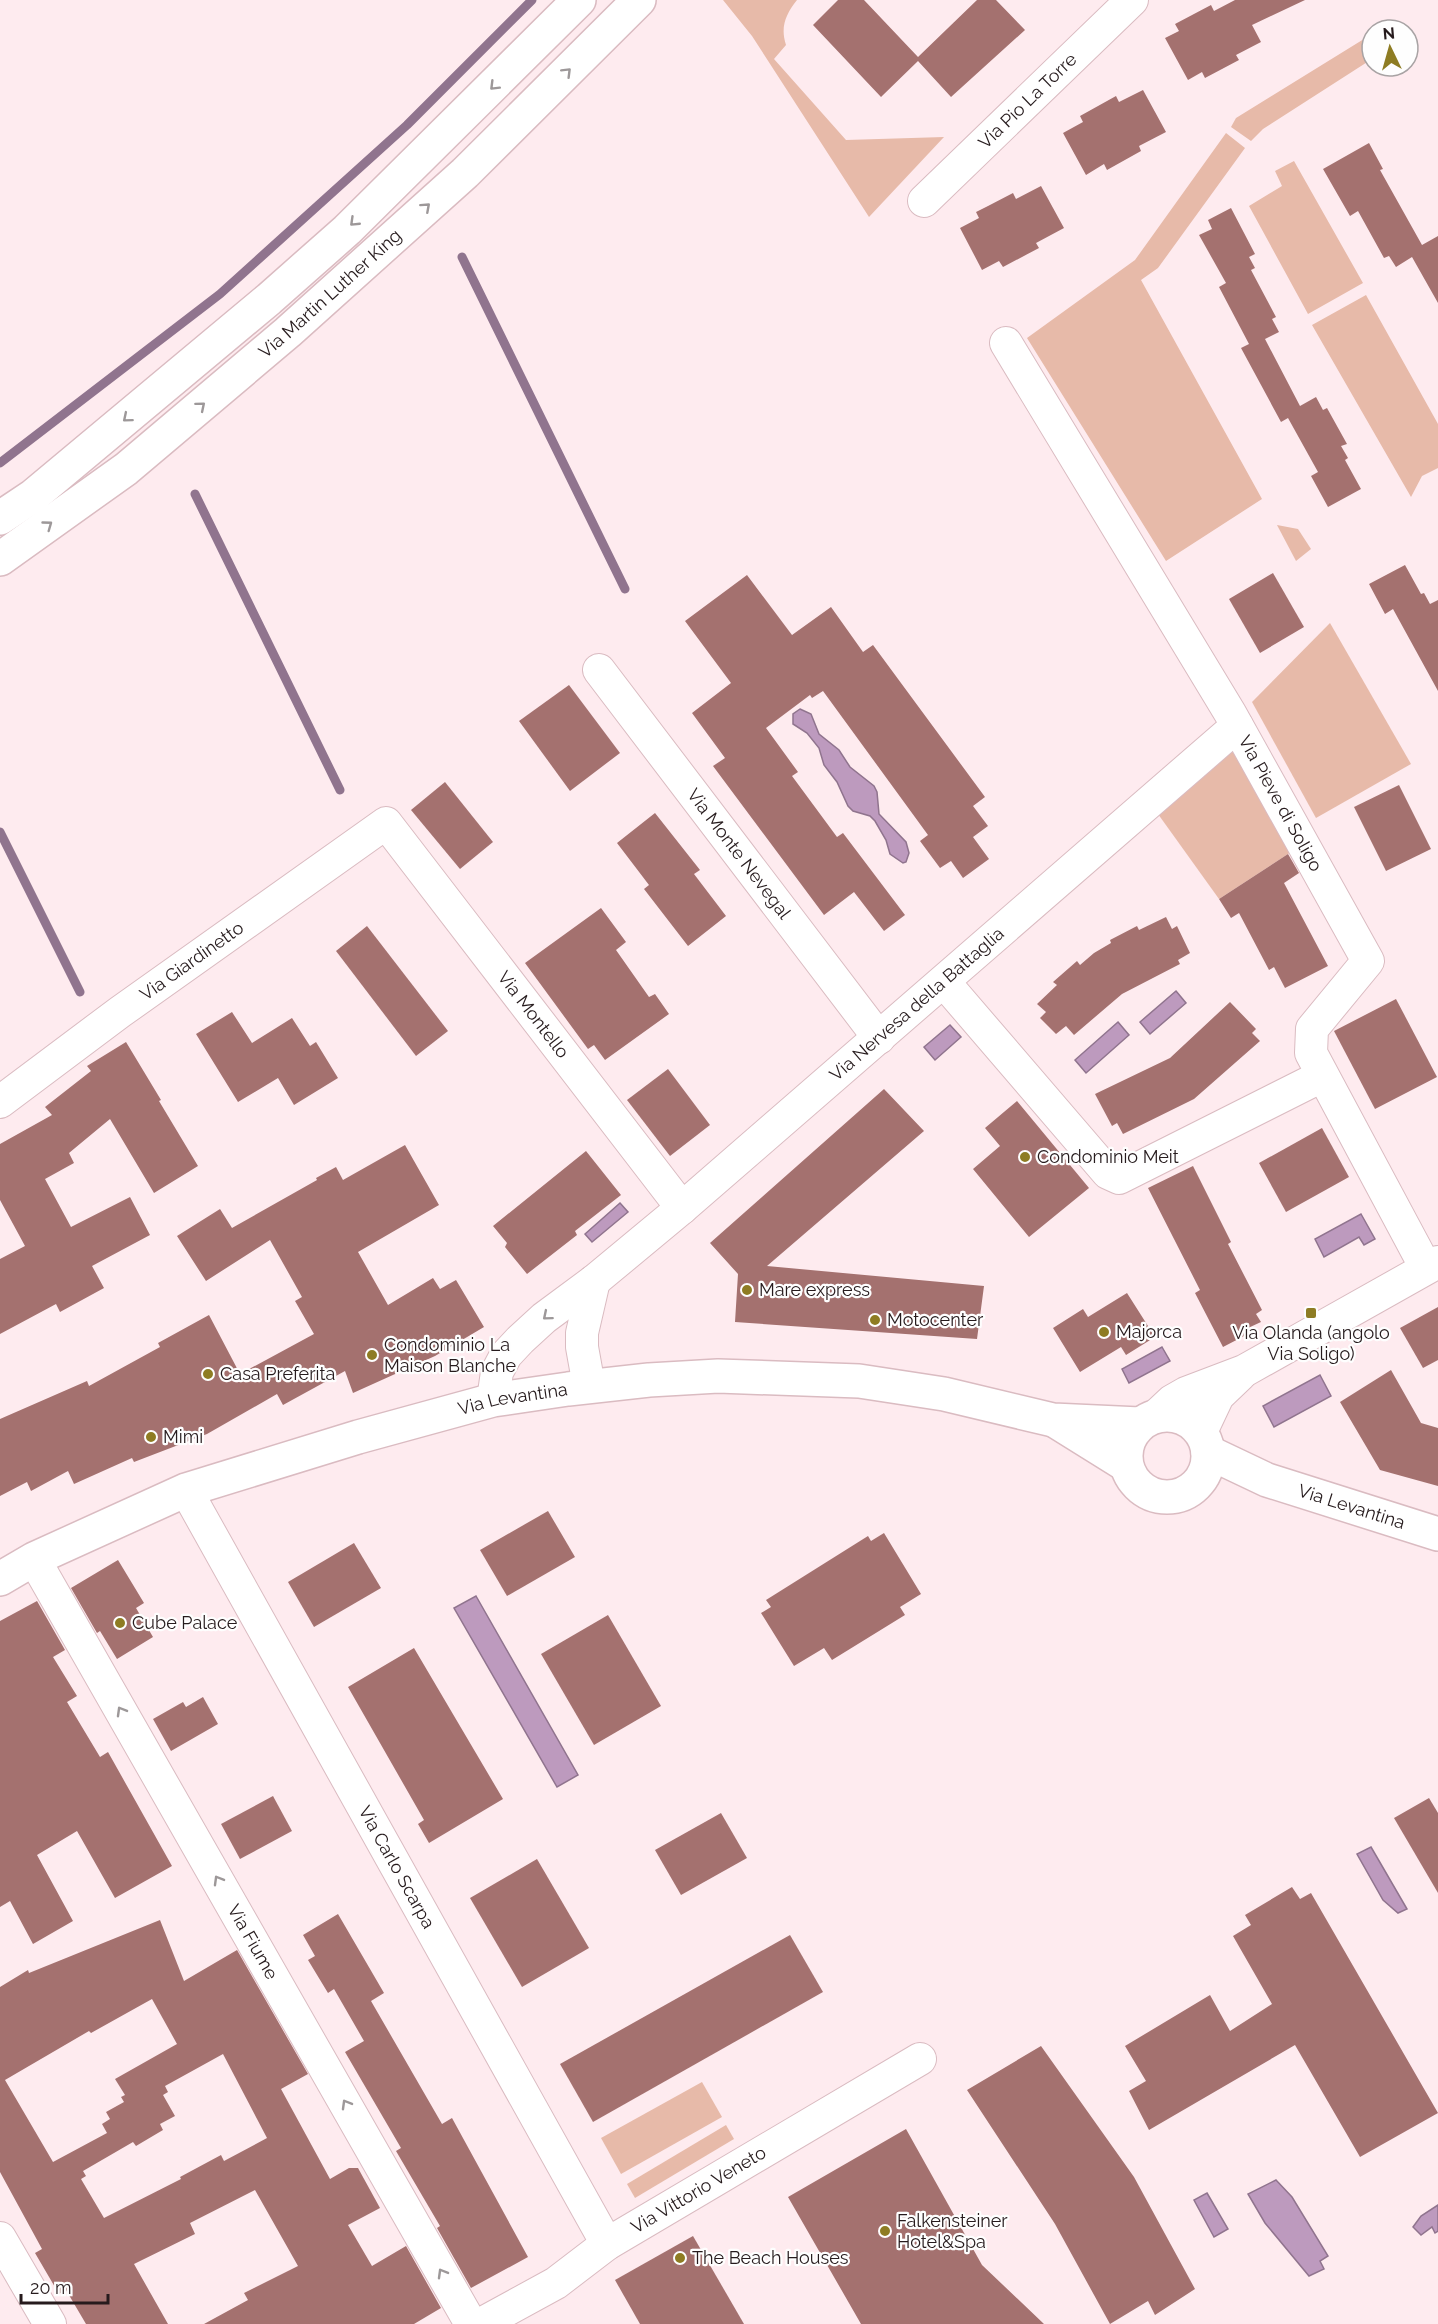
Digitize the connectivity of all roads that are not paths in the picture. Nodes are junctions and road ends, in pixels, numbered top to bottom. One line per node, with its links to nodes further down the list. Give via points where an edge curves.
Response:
1 (579, 0): 6 (street, Via Martin Luther King, one-way to 6, via 388,190 269,299 33,496)
2 (639, 0): 7 (street, Via Martin Luther King, one-way to 2, via 126,469 288,332 465,173)
3 (1132, 0): 4 (street, Via Pio La Torre)
4 (924, 201)
5 (1006, 343): 9 (street, Via Pieve di Soligo)
6 (0, 518)
7 (0, 560)
8 (599, 670): 12 (street, Via Monte Nevegal)
9 (1237, 726): 11 (street, Via Nervesa della Battaglia); 13 (street, Via Pieve di Soligo, via 1368,961 1312,1029 1311,1053)
10 (386, 823): 14 (street, Via Giardinetto); 15 (street, Via Montello)
11 (944, 982): 12 (street, Via Nervesa della Battaglia); 13 (street, via 1108,1173 1119,1178)
12 (879, 1038): 15 (street, Via Nervesa della Battaglia)
13 (1322, 1076): 16 (street, Via Pieve di Soligo)
14 (0, 1102)
15 (682, 1208): 17 (street, Via Nervesa della Battaglia)
16 (1432, 1265): 18 (street)
17 (594, 1281): 19 (street, via 582,1333); 20 (street, Via Nervesa della Battaglia, one-way to 20, via 544,1318 506,1355 497,1372)
18 (1244, 1371): 22 (street, via 1185,1393); 23 (street, via 1218,1396)
19 (589, 1386): 20 (street, Via Levantina); 21 (street, Via Levantina, via 718,1376 859,1381 944,1394)
20 (493, 1400): 25 (street, Via Levantina)
21 (1053, 1420): 22 (street, Via Levantina); 24 (street, Via Levantina)
22 (1148, 1420): 23 (street, Via Levantina, via 1167,1415 1182,1418); 24 (street, via 1128,1440)
23 (1203, 1454): 24 (street, Via Levantina, via 1190,1491 1164,1498 1139,1488); 26 (street, Via Levantina, via 1267,1480)
24 (1126, 1465)
25 (186, 1490): 27 (street, Via Levantina); 31 (street, Via Carlo Scarpa)
26 (1438, 1534)
27 (34, 1559): 28 (street, Via Levantina); 33 (street, Via Fiume, one-way to 27)
28 (0, 1579)
29 (920, 2059): 31 (street, Via Vittorio Veneto)
30 (0, 2238): 32 (street)
31 (607, 2244): 34 (street, Via Vittorio Veneto, via 556,2283)
32 (50, 2324)
33 (471, 2324)
34 (481, 2324)

